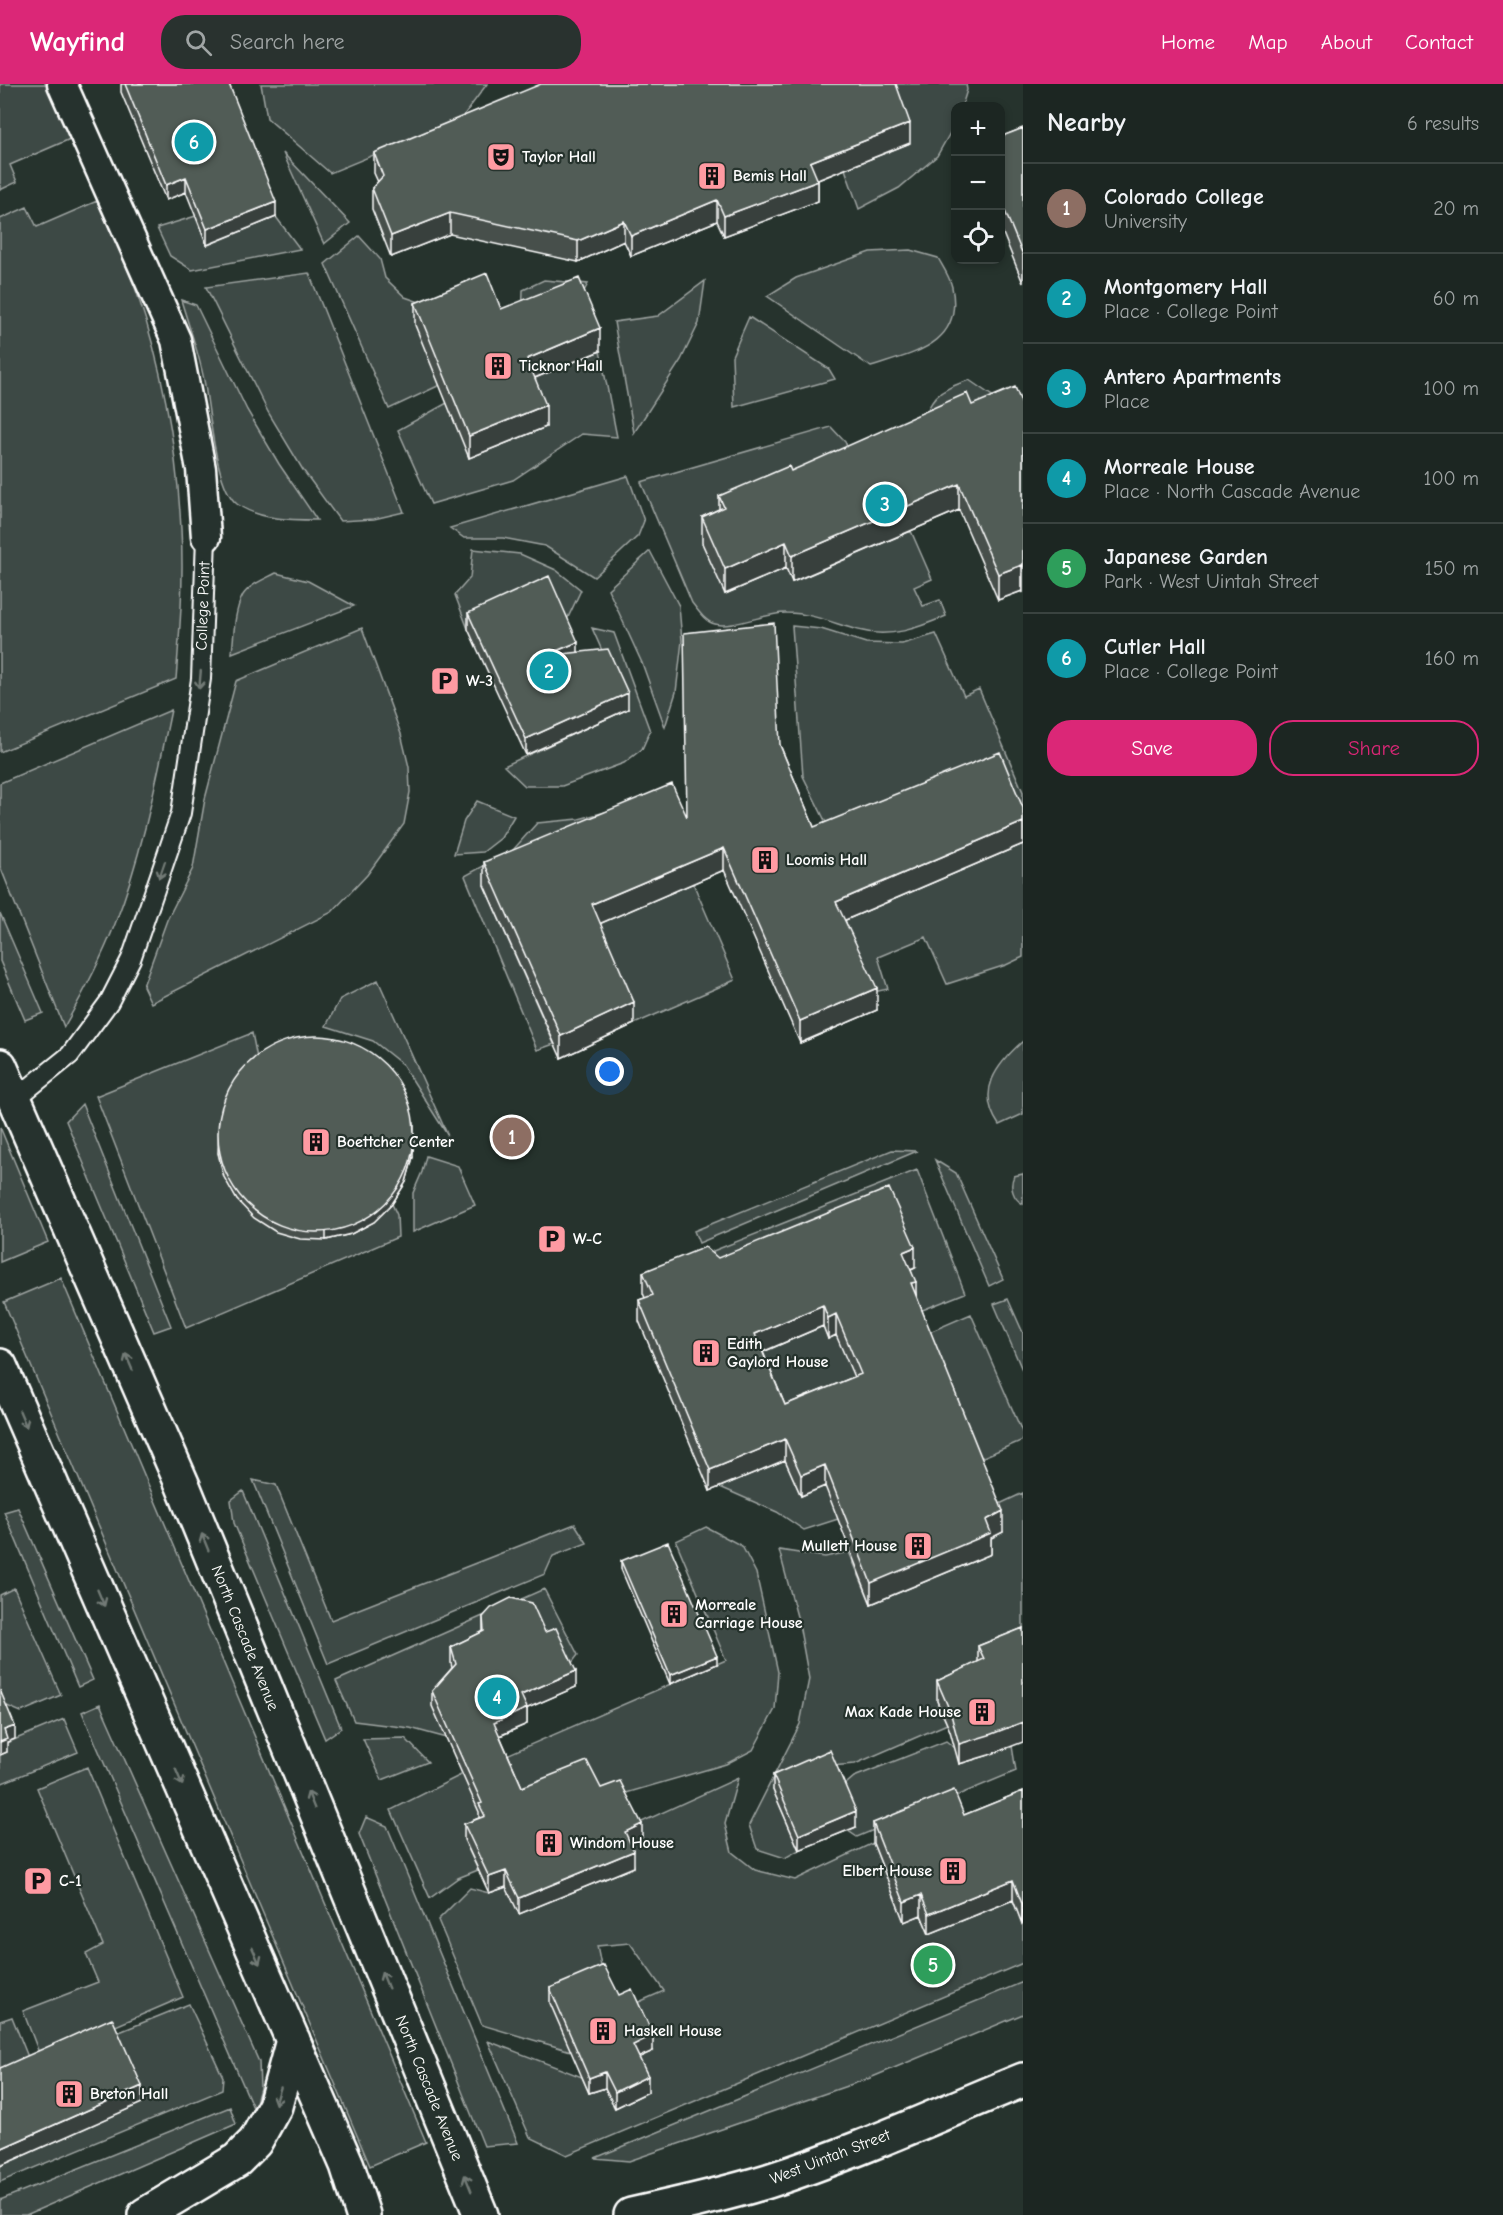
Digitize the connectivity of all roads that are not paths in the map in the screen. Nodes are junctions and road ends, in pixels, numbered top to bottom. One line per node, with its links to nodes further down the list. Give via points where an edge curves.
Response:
1 (62, 84): 2 (street, College Point, via 176,340 201,469)
2 (206, 537): 4 (lane, College Point, one-way to 4, via 201,679 181,813 131,959 109,1002 70,1055)
3 (0, 1066): 4 (main road, North Cascade Avenue)
4 (14, 1100): 11 (main road, North Cascade Avenue, one-way to 4, via 183,1486)
5 (0, 1366): 6 (main road, one-way to 6)
6 (293, 2040): 9 (main road, one-way to 9, via 275,2106 255,2142 237,2160); 10 (main road, via 347,2165)
7 (1023, 2080): 8 (main road, West Uintah Street)
8 (770, 2180): 12 (main road, West Uintah Street); 13 (main road)
9 (145, 2215)
10 (363, 2215)
11 (481, 2215)
12 (631, 2215)
13 (708, 2215)

